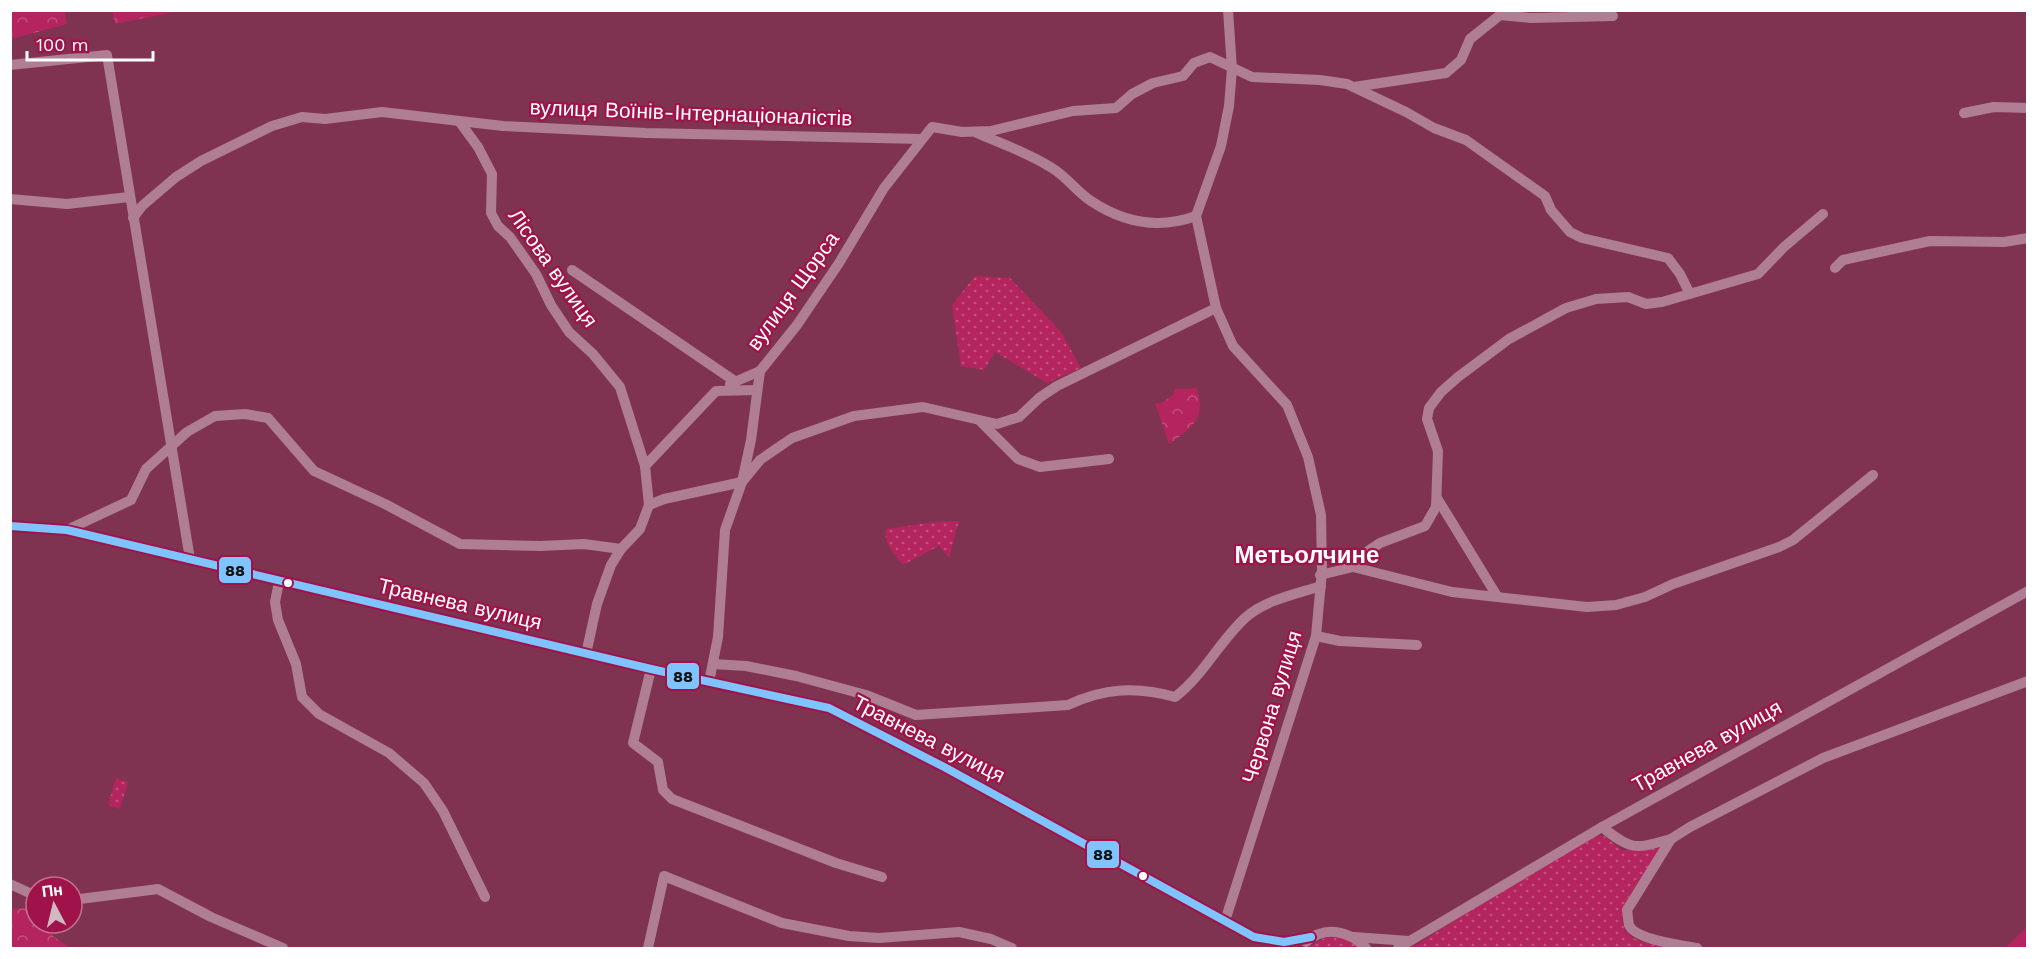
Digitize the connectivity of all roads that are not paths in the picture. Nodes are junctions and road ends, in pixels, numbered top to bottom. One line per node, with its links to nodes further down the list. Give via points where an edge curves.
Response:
1 (1227, 10): 4 (street)
2 (1612, 16): 5 (street, via 1531,18 1507,14 1490,21 1470,39 1461,60 1446,73)
3 (10, 65): 11 (street, via 107,55)
4 (1232, 69): 5 (street, via 1252,77 1320,80); 9 (street, вулиця Щорса, via 1210,57 1194,63 1183,76 1153,83 1132,94 1116,108 1073,111); 14 (street, via 1221,146)
5 (1353, 87): 19 (street, via 1489,154 1545,196 1551,210 1570,232 1668,258)
6 (2028, 108): 7 (street, via 1994,107)
7 (1964, 113)
8 (459, 121): 10 (street, вулиця Воїнів-Інтернаціоналістів, via 646,133); 15 (street, вулиця Воїнів-Інтернаціоналістів, via 382,112 289,120 201,161 176,177); 28 (street, Лісова вулиця, via 492,174 491,213 498,226 536,274 569,332 620,387)
9 (973, 132): 10 (street, вулиця Щорса, via 932,127); 14 (street, вулиця Щорса, via 1037,159 1090,201 1122,217 1150,224 1175,224)
10 (922, 139): 21 (street, вулиця Щорса, via 884,188 797,325)
11 (129, 197): 12 (street, via 68,204); 15 (street)
12 (10, 199)
13 (1823, 214): 19 (street, via 1758,274)
14 (1196, 216): 20 (street, Червона вулиця)
15 (133, 218): 26 (street)
16 (2028, 238): 17 (street, via 2004,242 1930,241 1843,260)
17 (1835, 268)
18 (572, 270): 22 (street)
19 (1690, 294): 31 (street, via 1646,304 1628,297 1596,299 1566,309 1509,339 1458,377 1435,400 1427,418 1438,451)
20 (1216, 308): 25 (street, via 1057,386 1019,417 998,424); 38 (street, Червона вулиця, via 1233,346 1287,405 1308,457 1321,515)
21 (760, 371): 22 (street); 23 (street, вулиця Щорса)
22 (736, 382): 24 (street)
23 (756, 390): 24 (street); 30 (street, вулиця Щорса)
24 (716, 391): 28 (street)
25 (981, 422): 27 (street, via 1018,459 1040,467); 30 (street, via 923,407 854,416 792,438 760,460)
26 (171, 449): 34 (street, via 146,469 131,500); 35 (street, via 187,432 215,416 245,414 267,418 314,471 460,544 584,544); 36 (street)
27 (1109, 459)
28 (645, 466): 32 (street, Лісова вулиця)
29 (1873, 475): 41 (street, via 1793,540 1645,597 1587,607)
30 (742, 482): 32 (street); 45 (street, вулиця Щорса, via 725,530)
31 (1437, 498): 37 (street, via 1425,526 1380,543 1356,559); 41 (street)
32 (649, 505): 35 (street, via 640,529)
33 (10, 526): 34 (street, Травнева вулиця)
34 (68, 530): 36 (street, Травнева вулиця)
35 (621, 549): 44 (street, via 597,604)
36 (190, 559): 39 (street, Травнева вулиця)
37 (1353, 567): 38 (street); 41 (street, via 1452,592)
38 (1320, 581): 42 (street, Червона вулиця); 45 (street, via 1245,618 1203,665 1192,684 1175,697 1125,688 1087,696 1068,705 916,715 866,695 796,676)
39 (279, 582): 44 (street, Травнева вулиця); 54 (street, via 275,602 278,620 296,664 302,697 319,714 389,753 424,783 462,846)
40 (2028, 591): 49 (street, Травнева вулиця)
41 (1497, 596)
42 (1316, 636): 43 (street); 56 (street, Червона вулиця)
43 (1417, 645)
44 (586, 654): 46 (street, Травнева вулиця)
45 (713, 664): 48 (street, вулиця Щорса)
46 (651, 669): 48 (street, Травнева вулиця); 51 (street, via 633,743 658,762 663,790 672,799)
47 (2028, 681): 50 (street, via 1823,758)
48 (709, 682): 56 (street, Травнева вулиця, via 829,708)
49 (1602, 827): 50 (street, via 1624,845 1646,846); 60 (street, Травнева вулиця)
50 (1671, 839): 68 (street, via 1627,910 1629,926 1656,940)
51 (882, 877)
52 (10, 884): 53 (street)
53 (24, 890)
54 (485, 897)
55 (84, 898): 61 (street, via 158,889)
56 (1226, 921): 57 (street, Травнева вулиця)
57 (1254, 937): 58 (street, via 1284,942); 64 (street)
58 (1311, 937): 59 (street, via 1336,932); 65 (street)
59 (1354, 937): 60 (street); 66 (street)
60 (1409, 941): 67 (street, Травнева вулиця)
61 (283, 948)
62 (648, 948): 63 (street, via 664,876 782,923 879,938 959,932)
63 (1012, 948)
64 (1264, 948)
65 (1299, 948)
66 (1366, 948)
67 (1398, 948)
68 (1697, 948)

